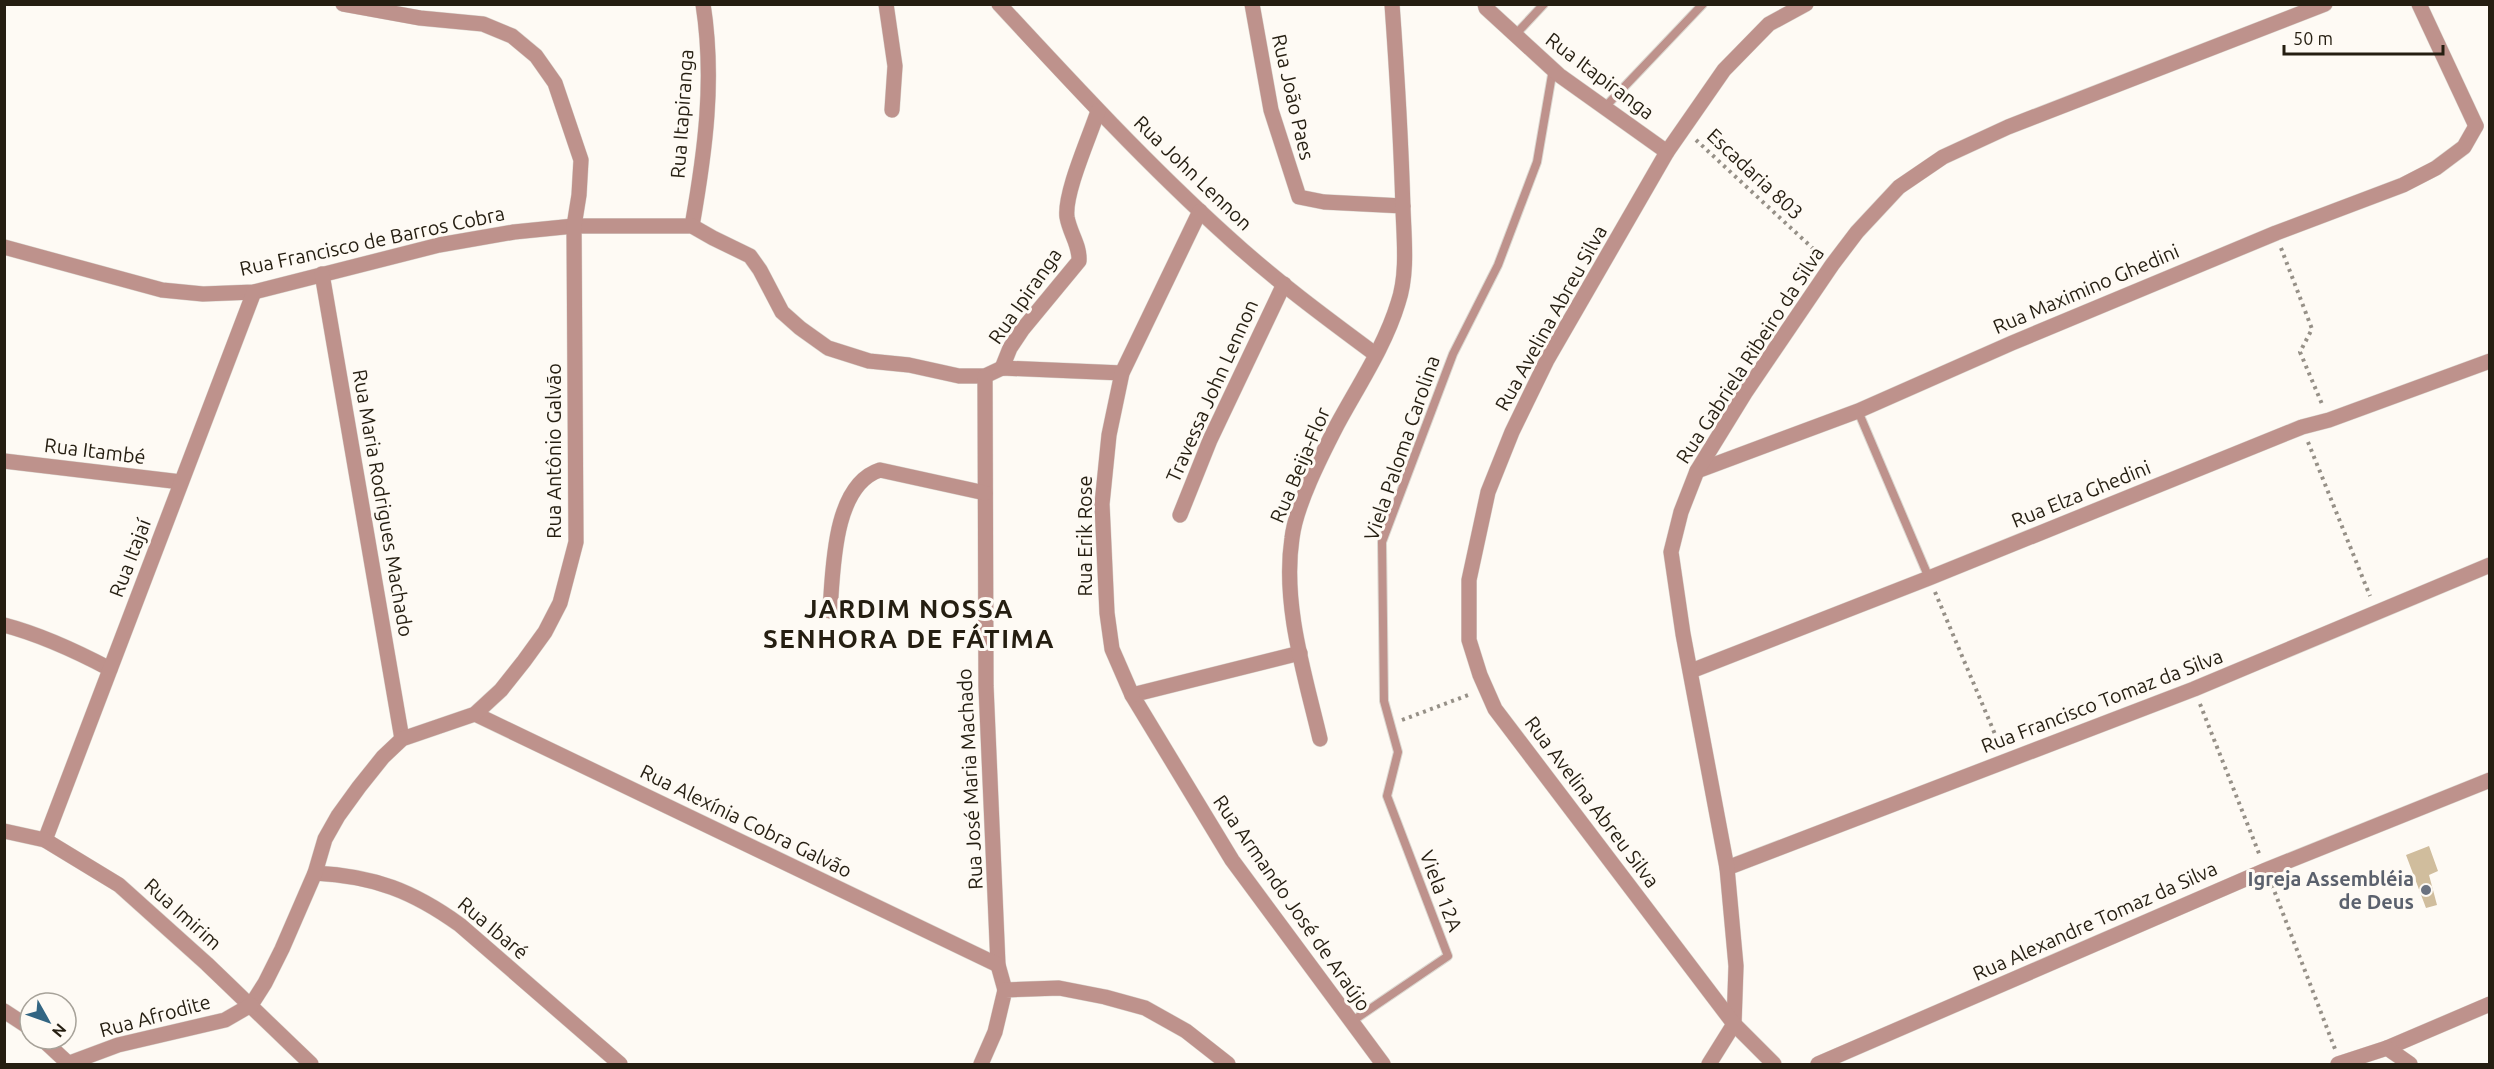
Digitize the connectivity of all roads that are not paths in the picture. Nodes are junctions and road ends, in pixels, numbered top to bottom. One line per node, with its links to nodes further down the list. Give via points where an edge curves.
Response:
1 (343, 4): 22 (street, Rua Antônio Galvão, via 483,24 512,36 536,56 555,83 580,160)
2 (703, 4): 23 (street, Rua Itapiranga, via 709,90 706,141)
3 (886, 4): 16 (street, via 895,66)
4 (999, 4): 17 (street, Rua John Lennon)
5 (1252, 4): 20 (street, Rua João Paes, via 1271,110 1299,197)
6 (1392, 4): 20 (street, Rua Beija-Flor)
7 (1485, 4): 13 (street, Rua Itapiranga)
8 (1544, 4): 13 (lane)
9 (1703, 4): 15 (lane)
10 (1806, 4): 19 (street, Rua Avelina Abreu Silva, via 1769,24 1724,70)
11 (2325, 4): 35 (street, Rua Gabriela Ribeiro da Silva, via 2008,127 1943,157 1899,187 1832,266)
12 (2419, 4): 18 (street)
13 (1515, 35): 14 (street, Rua Itapiranga)
14 (1553, 69): 15 (street, Rua Itapiranga); 51 (lane, Viela Paloma Carolina, via 1537,162 1498,265 1453,354 1382,542 1384,701 1398,752)
15 (1605, 107): 19 (street, Rua Itapiranga)
16 (892, 110)
17 (1098, 111): 21 (street, Rua John Lennon); 30 (street, Rua Ipiranga, via 1070,193 1067,216 1080,252 1079,261 1022,330)
18 (2483, 124): 33 (street, Rua Maximino Ghedini, via 2464,147 2436,168 2403,185 2276,233)
19 (1667, 152): 63 (street, Rua Avelina Abreu Silva, via 1547,360 1512,432 1488,492 1469,580 1469,640 1485,688 1501,718)
20 (1403, 206): 28 (street, Rua Beija-Flor, via 1404,258 1399,302)
21 (1200, 211): 26 (street, Rua John Lennon); 31 (street, Rua Erik Rose)
22 (574, 226): 23 (street); 25 (street, Rua Francisco de Barros Cobra, via 439,246); 47 (street, Rua Antônio Galvão, via 576,542 560,603 545,632 501,690)
23 (692, 226): 32 (street, via 750,256 782,312 828,348 869,361 959,376)
24 (4, 247): 27 (street, Rua Francisco de Barros Cobra, via 162,290 203,294)
25 (322, 274): 27 (street, Rua Francisco de Barros Cobra); 48 (street, Rua Maria Rodrigues Machado)
26 (1284, 284): 28 (street, Rua John Lennon); 38 (street, Travessa John Lennon, via 1209,440)
27 (254, 292): 36 (street, Rua Itajaí)
28 (1375, 354): 43 (street, Rua Beija-Flor, via 1321,459 1292,537 1288,583)
29 (2490, 360): 40 (street, Rua Elza Ghedini, via 2302,427)
30 (1002, 368): 31 (street); 32 (street)
31 (1122, 373): 46 (street, Rua Erik Rose, via 1109,435 1103,514 1112,649)
32 (985, 376): 37 (street, Rua José Maria Machado)
33 (1858, 411): 35 (street, Rua Maximino Ghedini); 40 (lane)
34 (4, 461): 36 (street, Rua Itambé)
35 (1697, 471): 45 (street, Rua Gabriela Ribeiro da Silva, via 1671,552)
36 (181, 482): 44 (street, Rua Itajaí)
37 (985, 493): 41 (street, via 880,470 870,473 854,491 836,535); 56 (street, Rua José Maria Machado, via 986,686)
38 (1180, 515)
39 (2490, 565): 54 (street, Rua Francisco Tomaz da Silva, via 2194,688)
40 (1929, 578): 45 (street, Rua Elza Ghedini)
41 (830, 611)
42 (4, 625): 44 (street, via 74,650)
43 (1300, 653): 46 (street); 49 (street, Rua Beija-Flor)
44 (110, 669): 53 (street, Rua Itajaí)
45 (1690, 671): 54 (street, Rua Gabriela Ribeiro da Silva)
46 (1132, 695): 62 (street, Rua Armando José de Araújo, via 1232,860)
47 (475, 714): 48 (street, Rua Antônio Galvão); 56 (street, Rua Alexínia Cobra Galvão)
48 (402, 739): 55 (street, Rua Antônio Galvão, via 383,757 338,816 325,839)
49 (1320, 739)
50 (2490, 780): 75 (street, Rua Alexandre Tomaz da Silva, via 2266,870)
51 (1387, 796): 62 (lane, Viela 12A, via 1448,956)
52 (4, 831): 53 (street, Rua Imirim)
53 (45, 840): 59 (street, Rua Imirim, via 118,885)
54 (1727, 868): 63 (street, Rua Gabriela Ribeiro da Silva, via 1736,966)
55 (315, 873): 59 (street, Rua Antônio Galvão, via 282,949); 69 (street, Rua Ibaré, via 350,874 396,888 433,906)
56 (998, 965): 57 (street)
57 (1005, 990): 70 (street, via 995,1032); 71 (street, via 1059,988 1145,1008 1186,1031)
58 (2490, 1004): 64 (street)
59 (251, 1005): 66 (street, Rua Afrodite, via 225,1020 118,1045); 68 (street, Rua Imirim)
60 (4, 1011): 61 (street)
61 (18, 1020)
62 (1351, 1022): 72 (street, Rua Armando José de Araújo)
63 (1734, 1024): 73 (street); 74 (street, Rua Avelina Abreu Silva)
64 (2387, 1048): 67 (street); 76 (street)
65 (54, 1051): 66 (street)
66 (68, 1064)
67 (2339, 1064)
68 (311, 1065)
69 (620, 1065)
70 (981, 1065)
71 (1228, 1065)
72 (1383, 1065)
73 (1709, 1065)
74 (1774, 1065)
75 (1818, 1065)
76 (2410, 1065)

